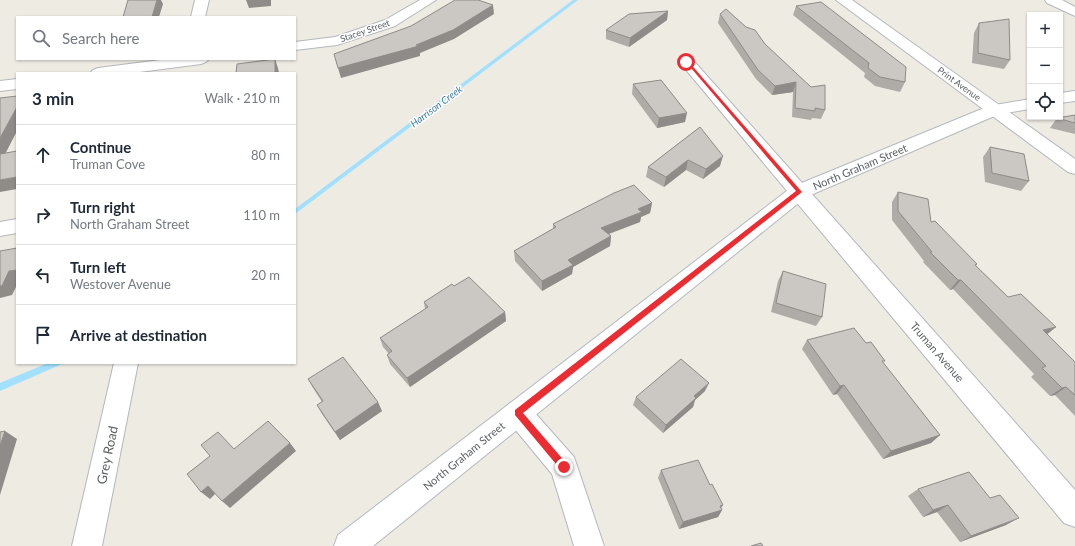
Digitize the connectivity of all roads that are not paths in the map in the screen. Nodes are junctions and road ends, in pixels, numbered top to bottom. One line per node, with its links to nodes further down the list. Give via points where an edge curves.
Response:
1 (202, 0): 6 (street)
2 (430, 0): 7 (street, Stacey Street, via 390,22 368,30 337,40)
3 (843, 0): 16 (street, Print Avenue)
4 (1052, 0): 5 (street)
5 (1075, 12)
6 (198, 16)
7 (296, 46)
8 (686, 62): 18 (street, Truman Avenue)
9 (191, 63): 10 (street)
10 (107, 72)
11 (16, 84): 12 (street)
12 (0, 86)
13 (1075, 96): 14 (street)
14 (1063, 98)
15 (1027, 105): 16 (street, North Graham Street)
16 (995, 110): 17 (street, Print Avenue); 18 (street, North Graham Street)
17 (1075, 168)
18 (799, 192): 22 (street, North Graham Street); 23 (street, Truman Avenue)
19 (16, 226): 20 (street)
20 (0, 229)
21 (125, 367): 24 (street, Grey Road)
22 (518, 412): 25 (street, North Graham Street); 26 (street, via 564,467)
23 (1075, 512)
24 (88, 546)
25 (349, 546)
26 (589, 546)

